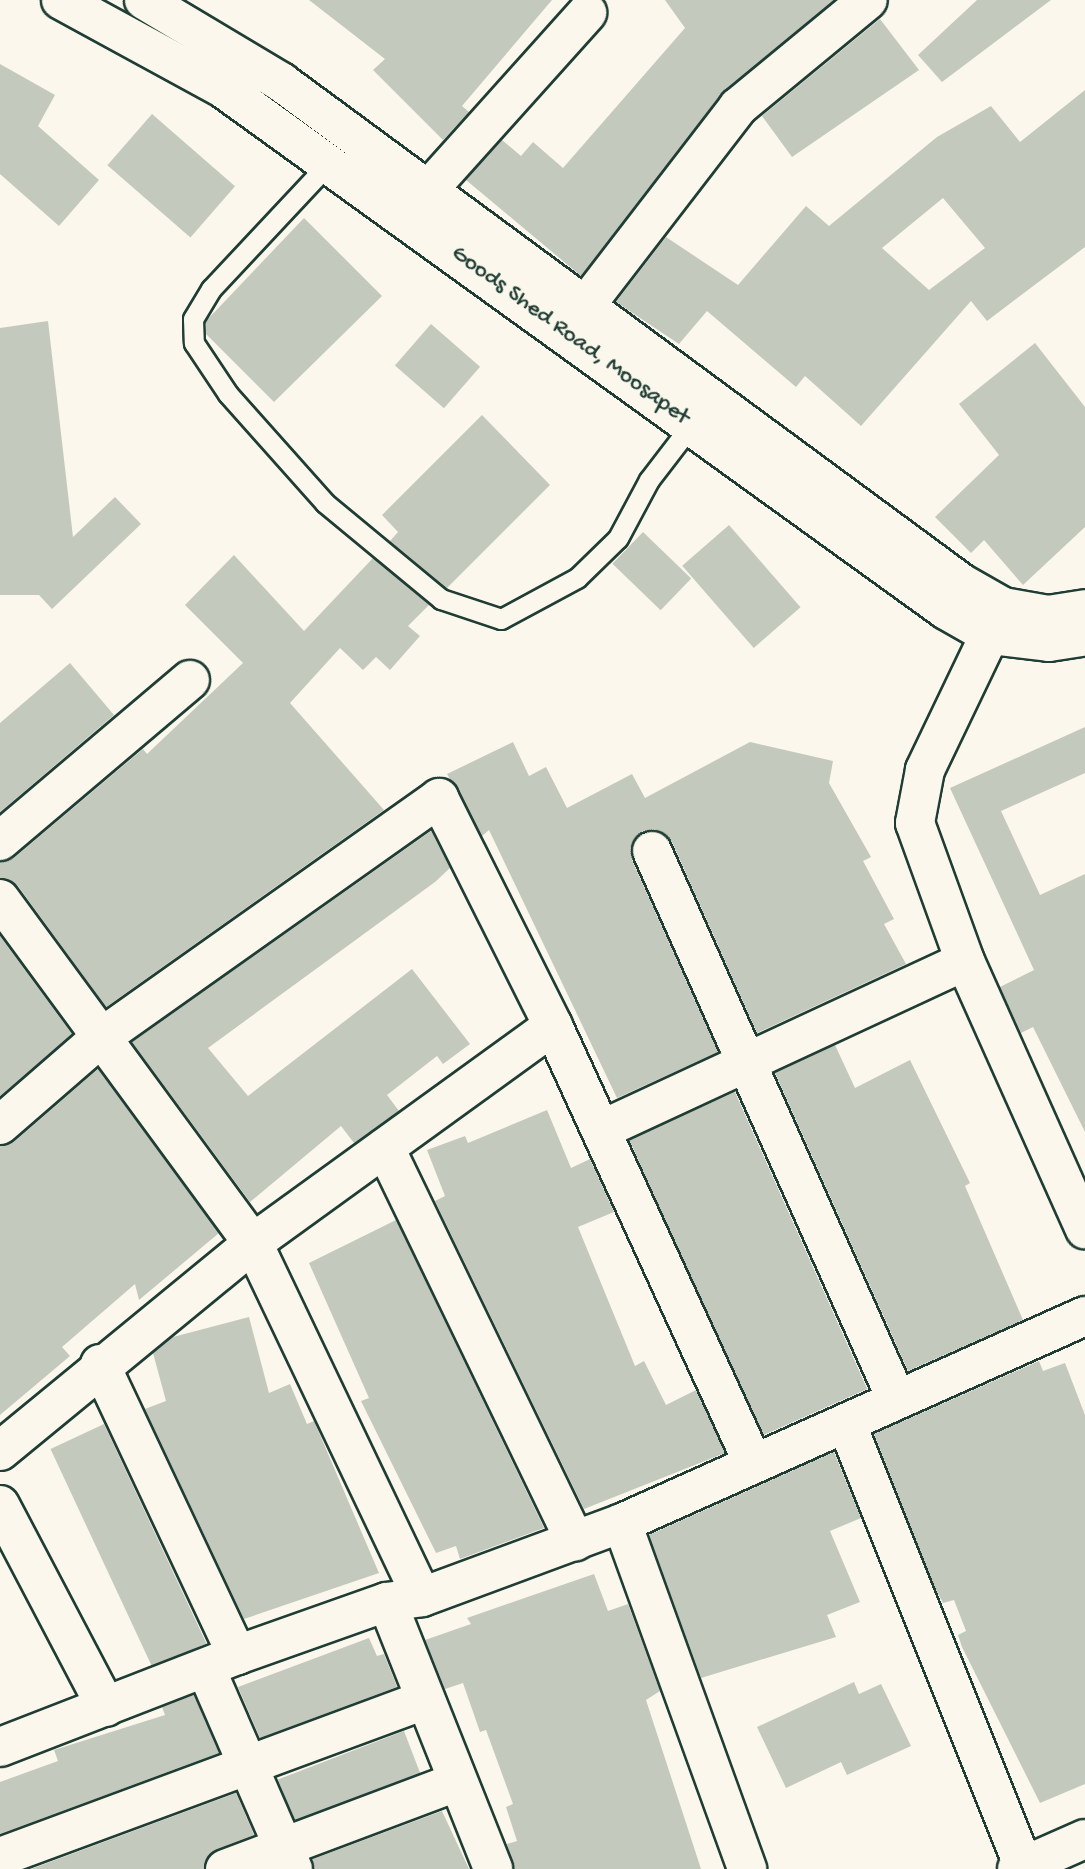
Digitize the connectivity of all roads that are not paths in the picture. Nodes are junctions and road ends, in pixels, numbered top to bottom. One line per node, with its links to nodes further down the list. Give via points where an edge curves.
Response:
1 (61, 0): 5 (street, Goods Shed Road, Moosapet, via 224,89)
2 (144, 0): 6 (street, Goods Shed Road, Moosapet, via 281,82)
3 (868, 0): 7 (street, via 738,107)
4 (587, 13): 6 (street)
5 (329, 163): 7 (street, Goods Shed Road, Moosapet); 8 (lane, via 211,289 193,319 194,343 228,394 325,503 441,599 501,619 577,578 618,538 649,480)
6 (429, 189): 7 (street, Goods Shed Road, Moosapet)
7 (577, 319): 8 (street, Goods Shed Road, Moosapet); 10 (street, Goods Shed Road, Moosapet, via 961,583)
8 (692, 425): 10 (street, Goods Shed Road, Moosapet)
9 (1085, 608): 10 (street, Goods Shed Road, Moosapet)
10 (997, 621): 11 (street, Goods Shed Road, Moosapet, via 1049,642); 16 (street, via 925,770 915,822)
11 (1085, 636)
12 (190, 680): 13 (street)
13 (0, 841)
14 (652, 851): 19 (street)
15 (0, 899): 18 (street)
16 (965, 961): 19 (street); 23 (street)
17 (553, 1026): 18 (street, via 439,798); 21 (street); 22 (street)
18 (99, 1039): 20 (street); 24 (street)
19 (748, 1062): 21 (street); 27 (street)
20 (0, 1125)
21 (601, 1130): 30 (street)
22 (385, 1148): 24 (street); 33 (street)
23 (1085, 1229)
24 (253, 1243): 26 (street); 34 (street)
25 (1085, 1316): 27 (street)
26 (100, 1364): 29 (street); 35 (street)
27 (896, 1398): 28 (street)
28 (847, 1426): 30 (street); 44 (street)
29 (0, 1451)
30 (754, 1462): 32 (street)
31 (0, 1506): 37 (street)
32 (622, 1523): 33 (street); 47 (street)
33 (575, 1541): 34 (street)
34 (405, 1599): 35 (street); 36 (street)
35 (221, 1662): 37 (street); 39 (street)
36 (422, 1701): 39 (street); 40 (street)
37 (106, 1707): 38 (street)
38 (0, 1748)
39 (252, 1763): 42 (street); 43 (street)
40 (457, 1782): 43 (street); 46 (street)
41 (1085, 1839): 44 (street)
42 (0, 1857)
43 (289, 1858): 45 (street)
44 (1020, 1868)
45 (225, 1869)
46 (493, 1869)
47 (747, 1869)

